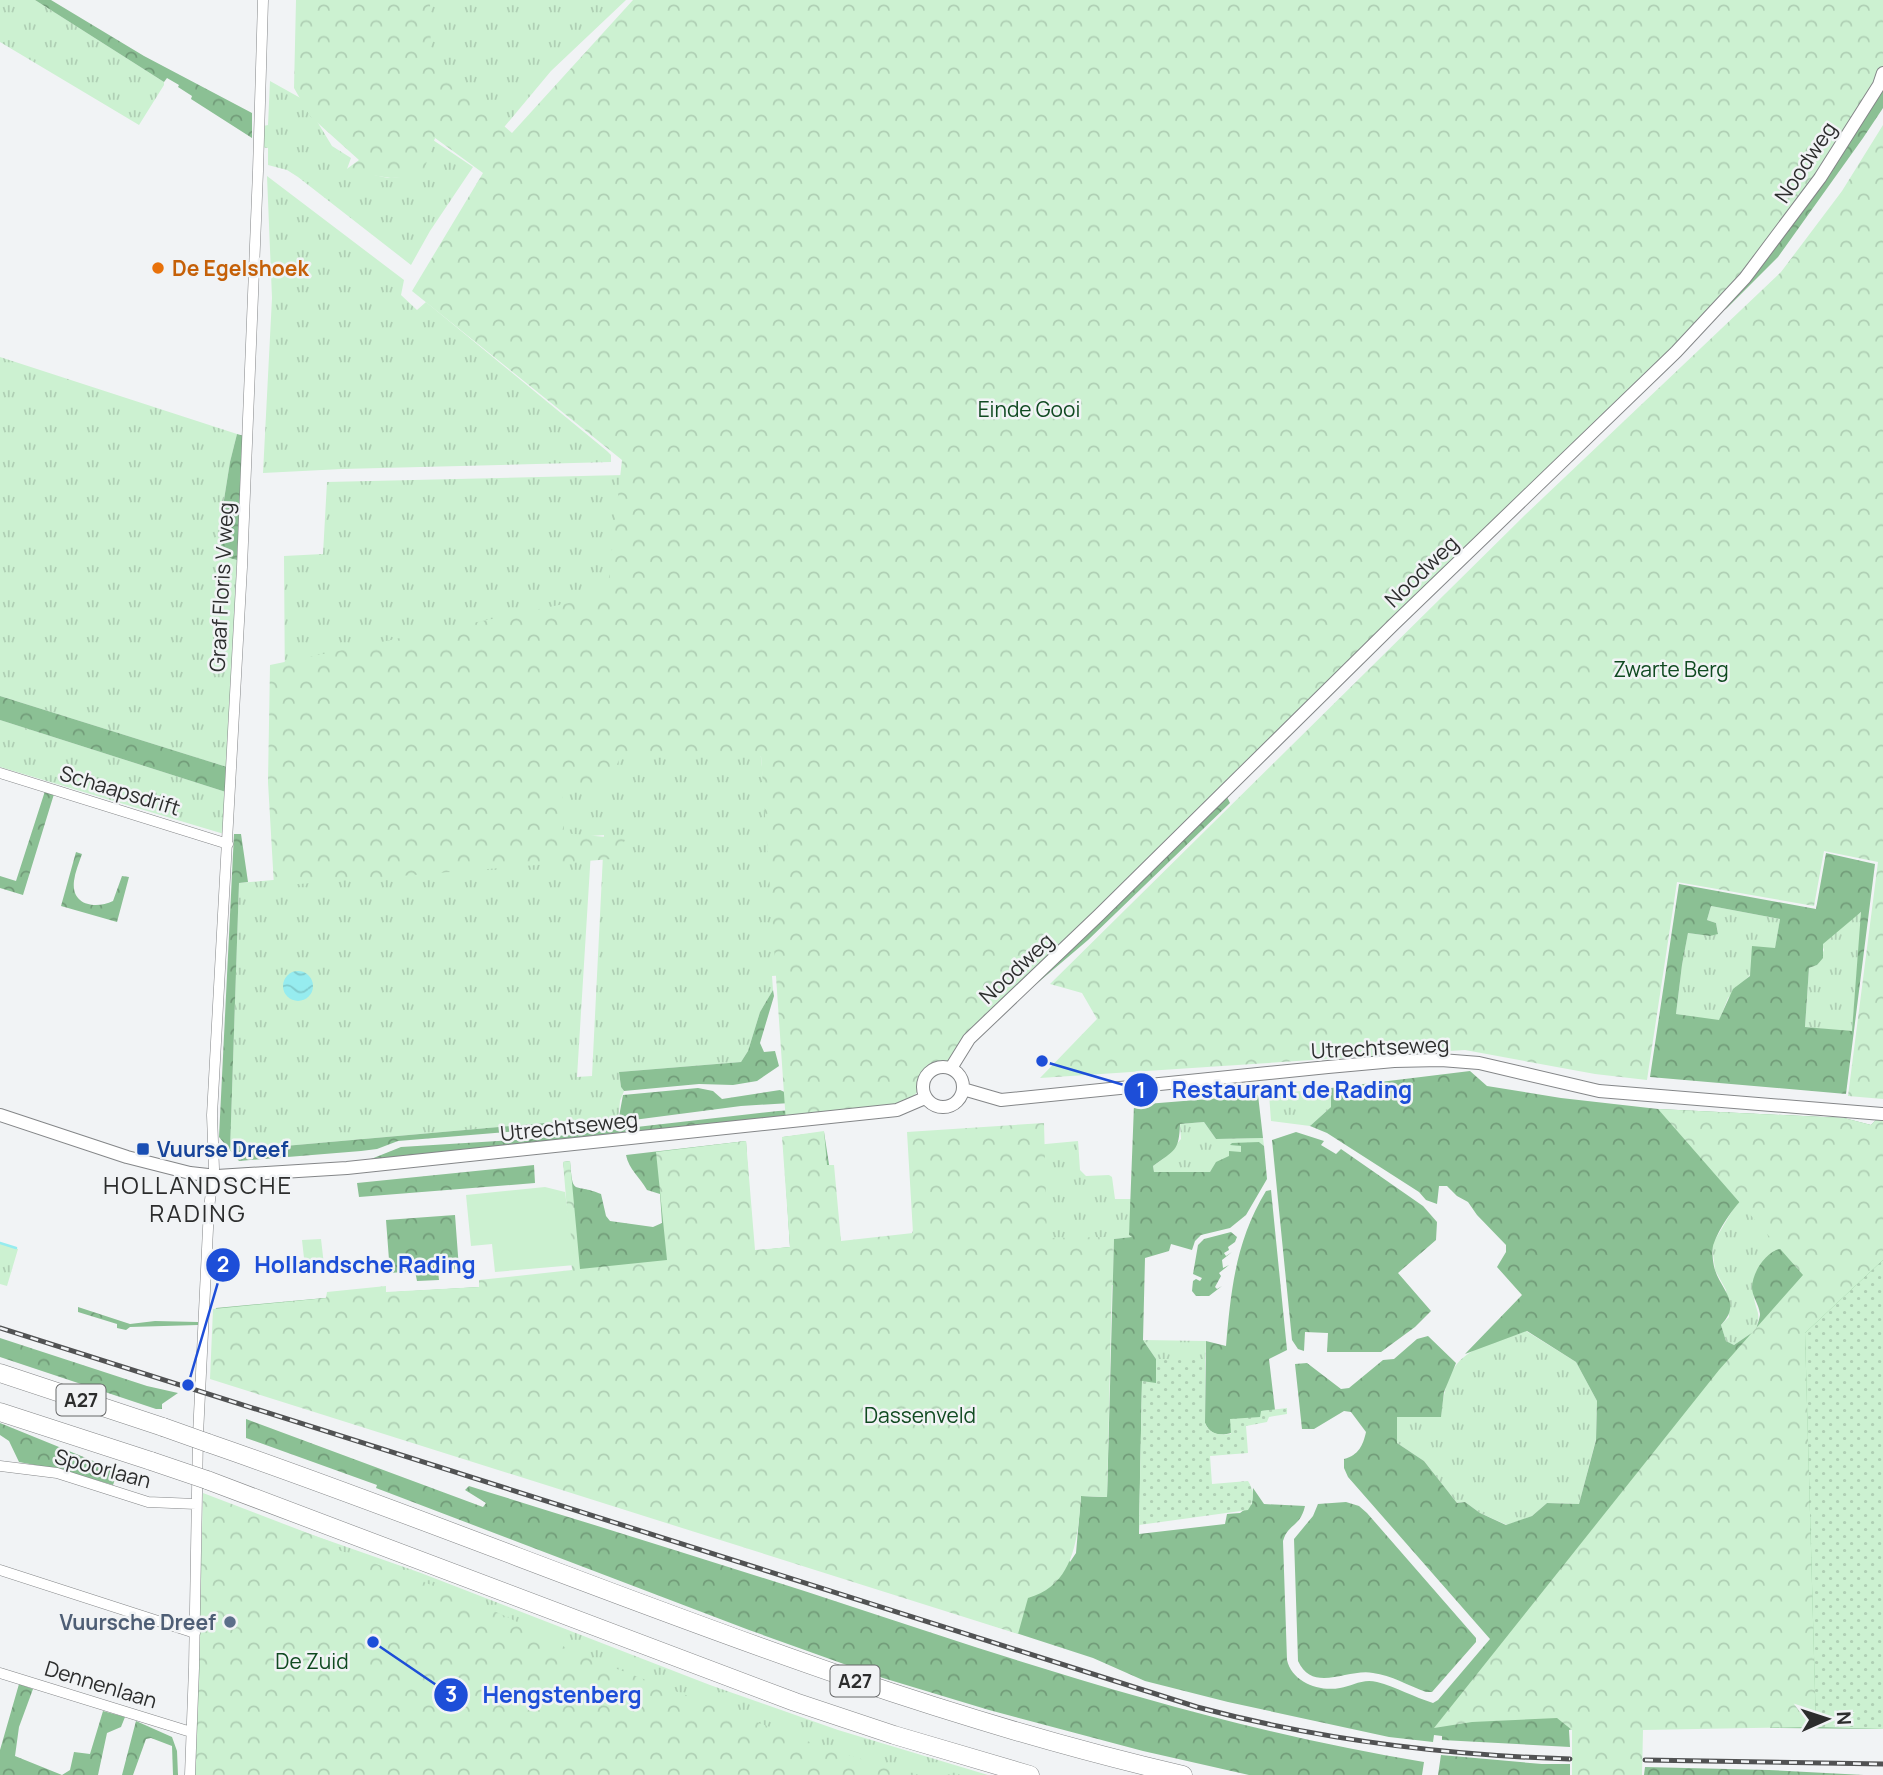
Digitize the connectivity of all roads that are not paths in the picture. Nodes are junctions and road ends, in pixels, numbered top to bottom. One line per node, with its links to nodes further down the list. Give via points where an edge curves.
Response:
1 (263, 0): 4 (street, Graaf Floris V weg)
2 (1883, 74): 5 (main road, Noodweg, via 1820,178 1745,278 1676,352 969,1039)
3 (0, 773): 4 (street, Schaapsdrift)
4 (228, 844): 10 (street, Graaf Floris V weg, via 212,1115)
5 (951, 1068): 6 (main road, via 961,1077); 7 (main road, via 938,1067 927,1073 922,1085)
6 (963, 1089): 7 (main road, via 947,1107); 8 (main road, Utrechtseweg, via 1001,1100 1441,1060 1479,1063 1599,1091)
7 (925, 1098): 10 (main road, Utrechtseweg, via 897,1110 734,1129 347,1168)
8 (1882, 1114)
9 (0, 1115): 10 (main road, Utrechtseweg, via 127,1157)
10 (214, 1176): 14 (street)
11 (0, 1373): 21 (highway, A27, bridge, via 244,1455 809,1666 996,1727)
12 (0, 1412): 20 (highway, A27, bridge, via 232,1488 795,1702)
13 (0, 1466): 14 (street, Spoorlaan, via 57,1473 148,1502)
14 (196, 1504): 16 (street)
15 (0, 1570): 16 (street)
16 (195, 1633): 18 (street)
17 (0, 1673): 18 (street, Dennenlaan)
18 (191, 1732): 19 (street)
19 (190, 1775)
20 (1030, 1775)
21 (1183, 1775)

